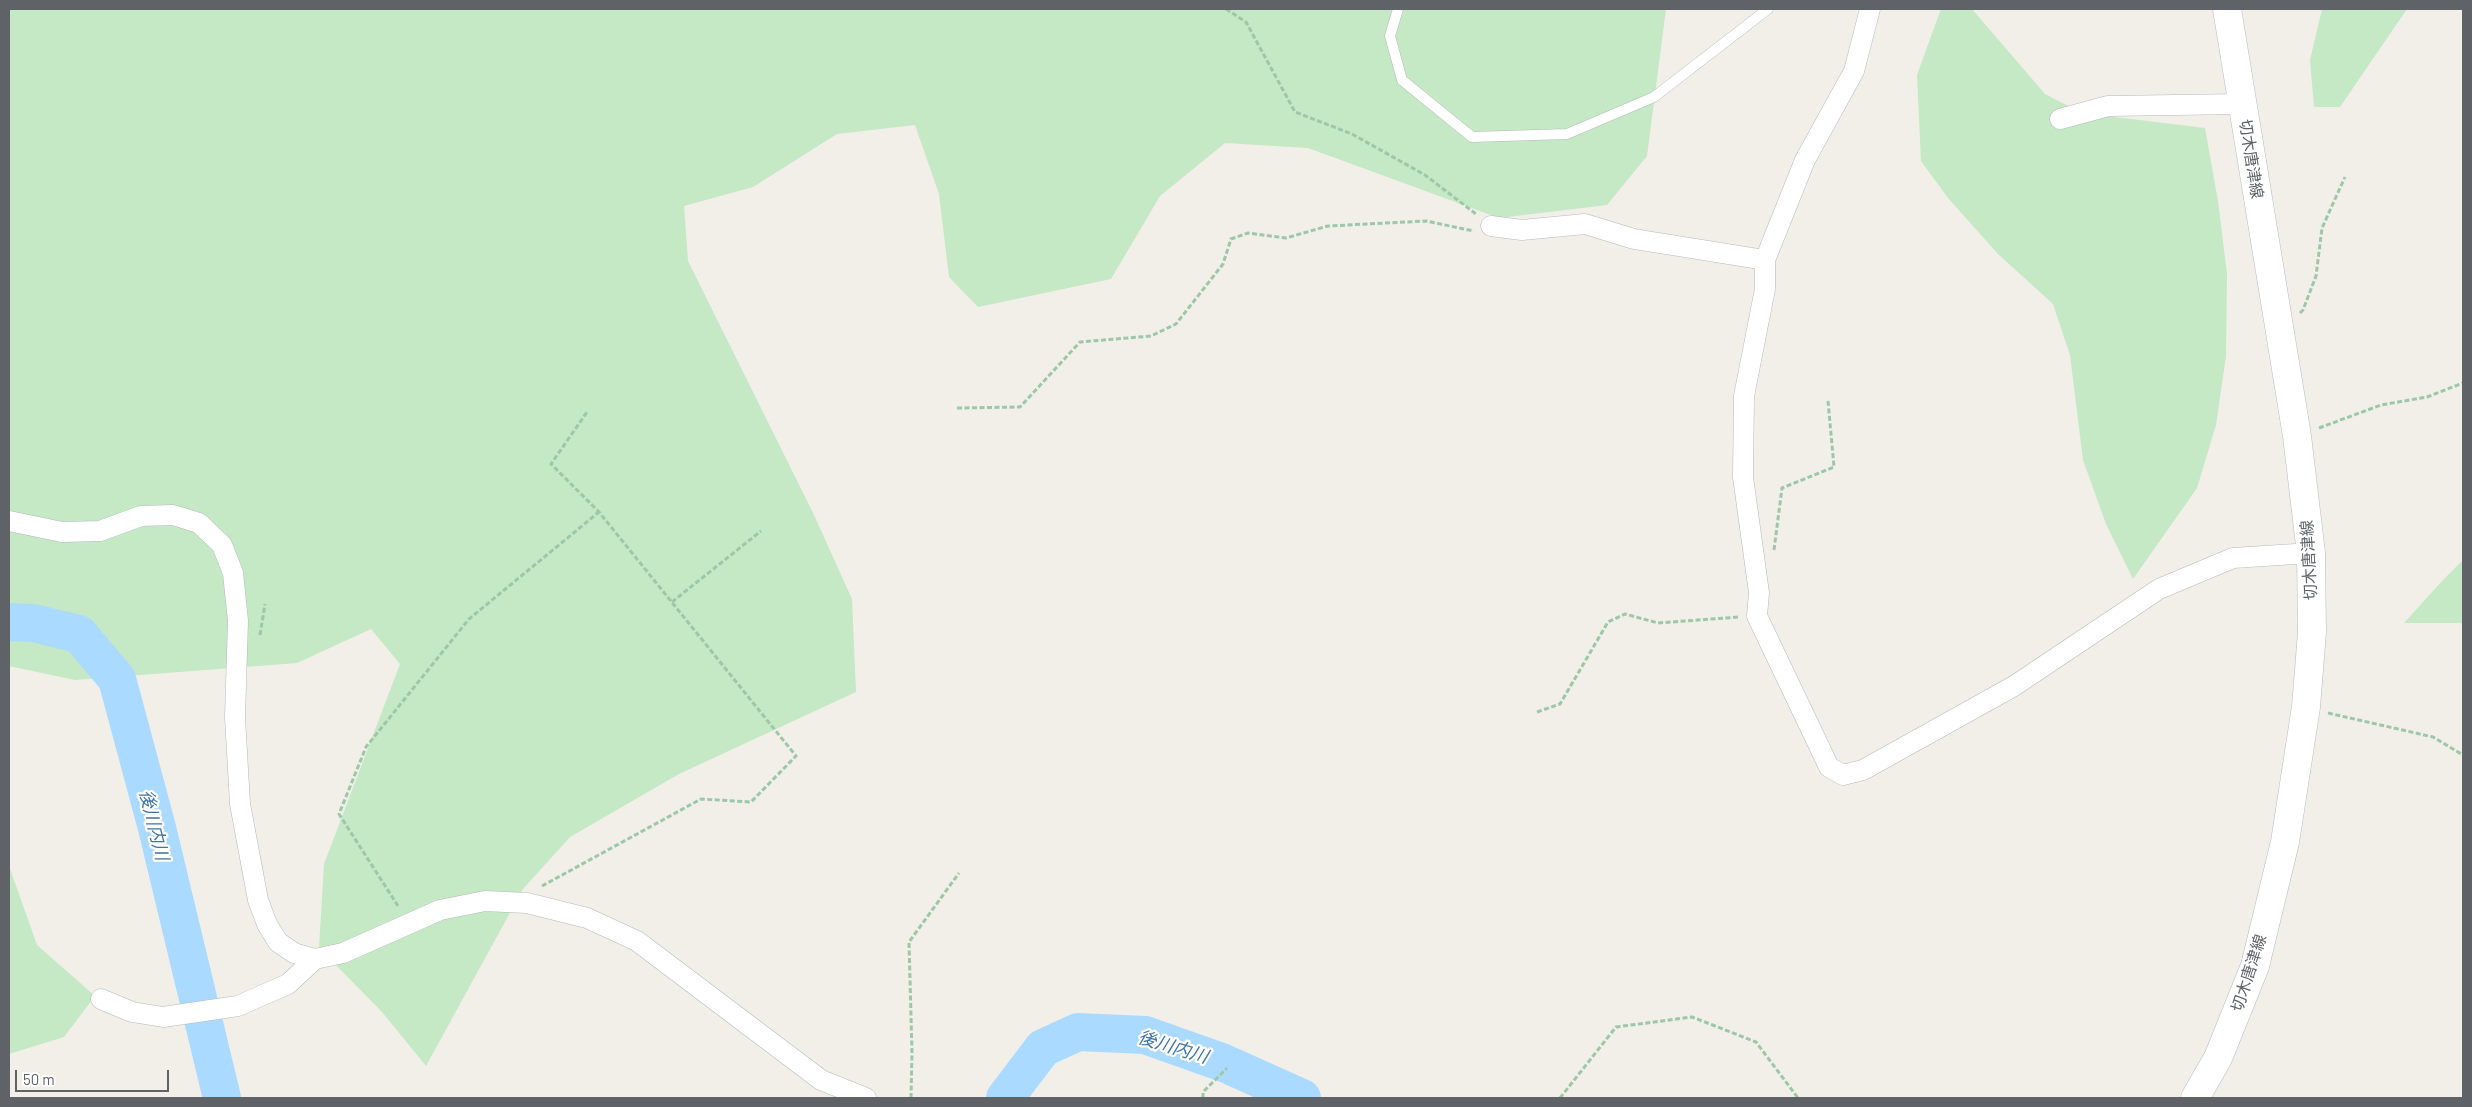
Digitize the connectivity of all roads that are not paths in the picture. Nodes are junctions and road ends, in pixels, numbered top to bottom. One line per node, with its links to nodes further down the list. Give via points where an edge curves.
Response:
1 (1398, 9): 2 (lane, via 1390,36 1402,80 1472,137 1567,134 1654,97)
2 (1768, 9)
3 (1868, 9): 8 (street, via 1854,71 1805,160)
4 (2227, 9): 5 (main road, 切木唐津線)
5 (2242, 104): 6 (street, via 2108,106); 10 (main road, 切木唐津線, via 2297,436)
6 (2060, 119)
7 (1491, 226): 8 (street, via 1522,230 1585,224 1634,239)
8 (1764, 260): 10 (street, via 1765,288 1744,396 1743,477 1759,593 1757,616 1829,766 1843,775 1863,770 2014,686 2159,589 2233,558)
9 (9, 521): 11 (street, via 62,532 100,531 141,516 173,515 199,523 222,545 233,573 237,611 235,717 240,804 258,900 278,942 294,953)
10 (2311, 553): 14 (main road, 切木唐津線, via 2312,632 2306,707 2285,842 2256,966 2218,1058)
11 (315, 959): 12 (street, via 288,984 238,1006 163,1017 132,1012); 13 (street, via 343,953 440,910 485,901 527,903 587,918 637,940 821,1080)
12 (101, 999)
13 (866, 1098)
14 (2195, 1098)

